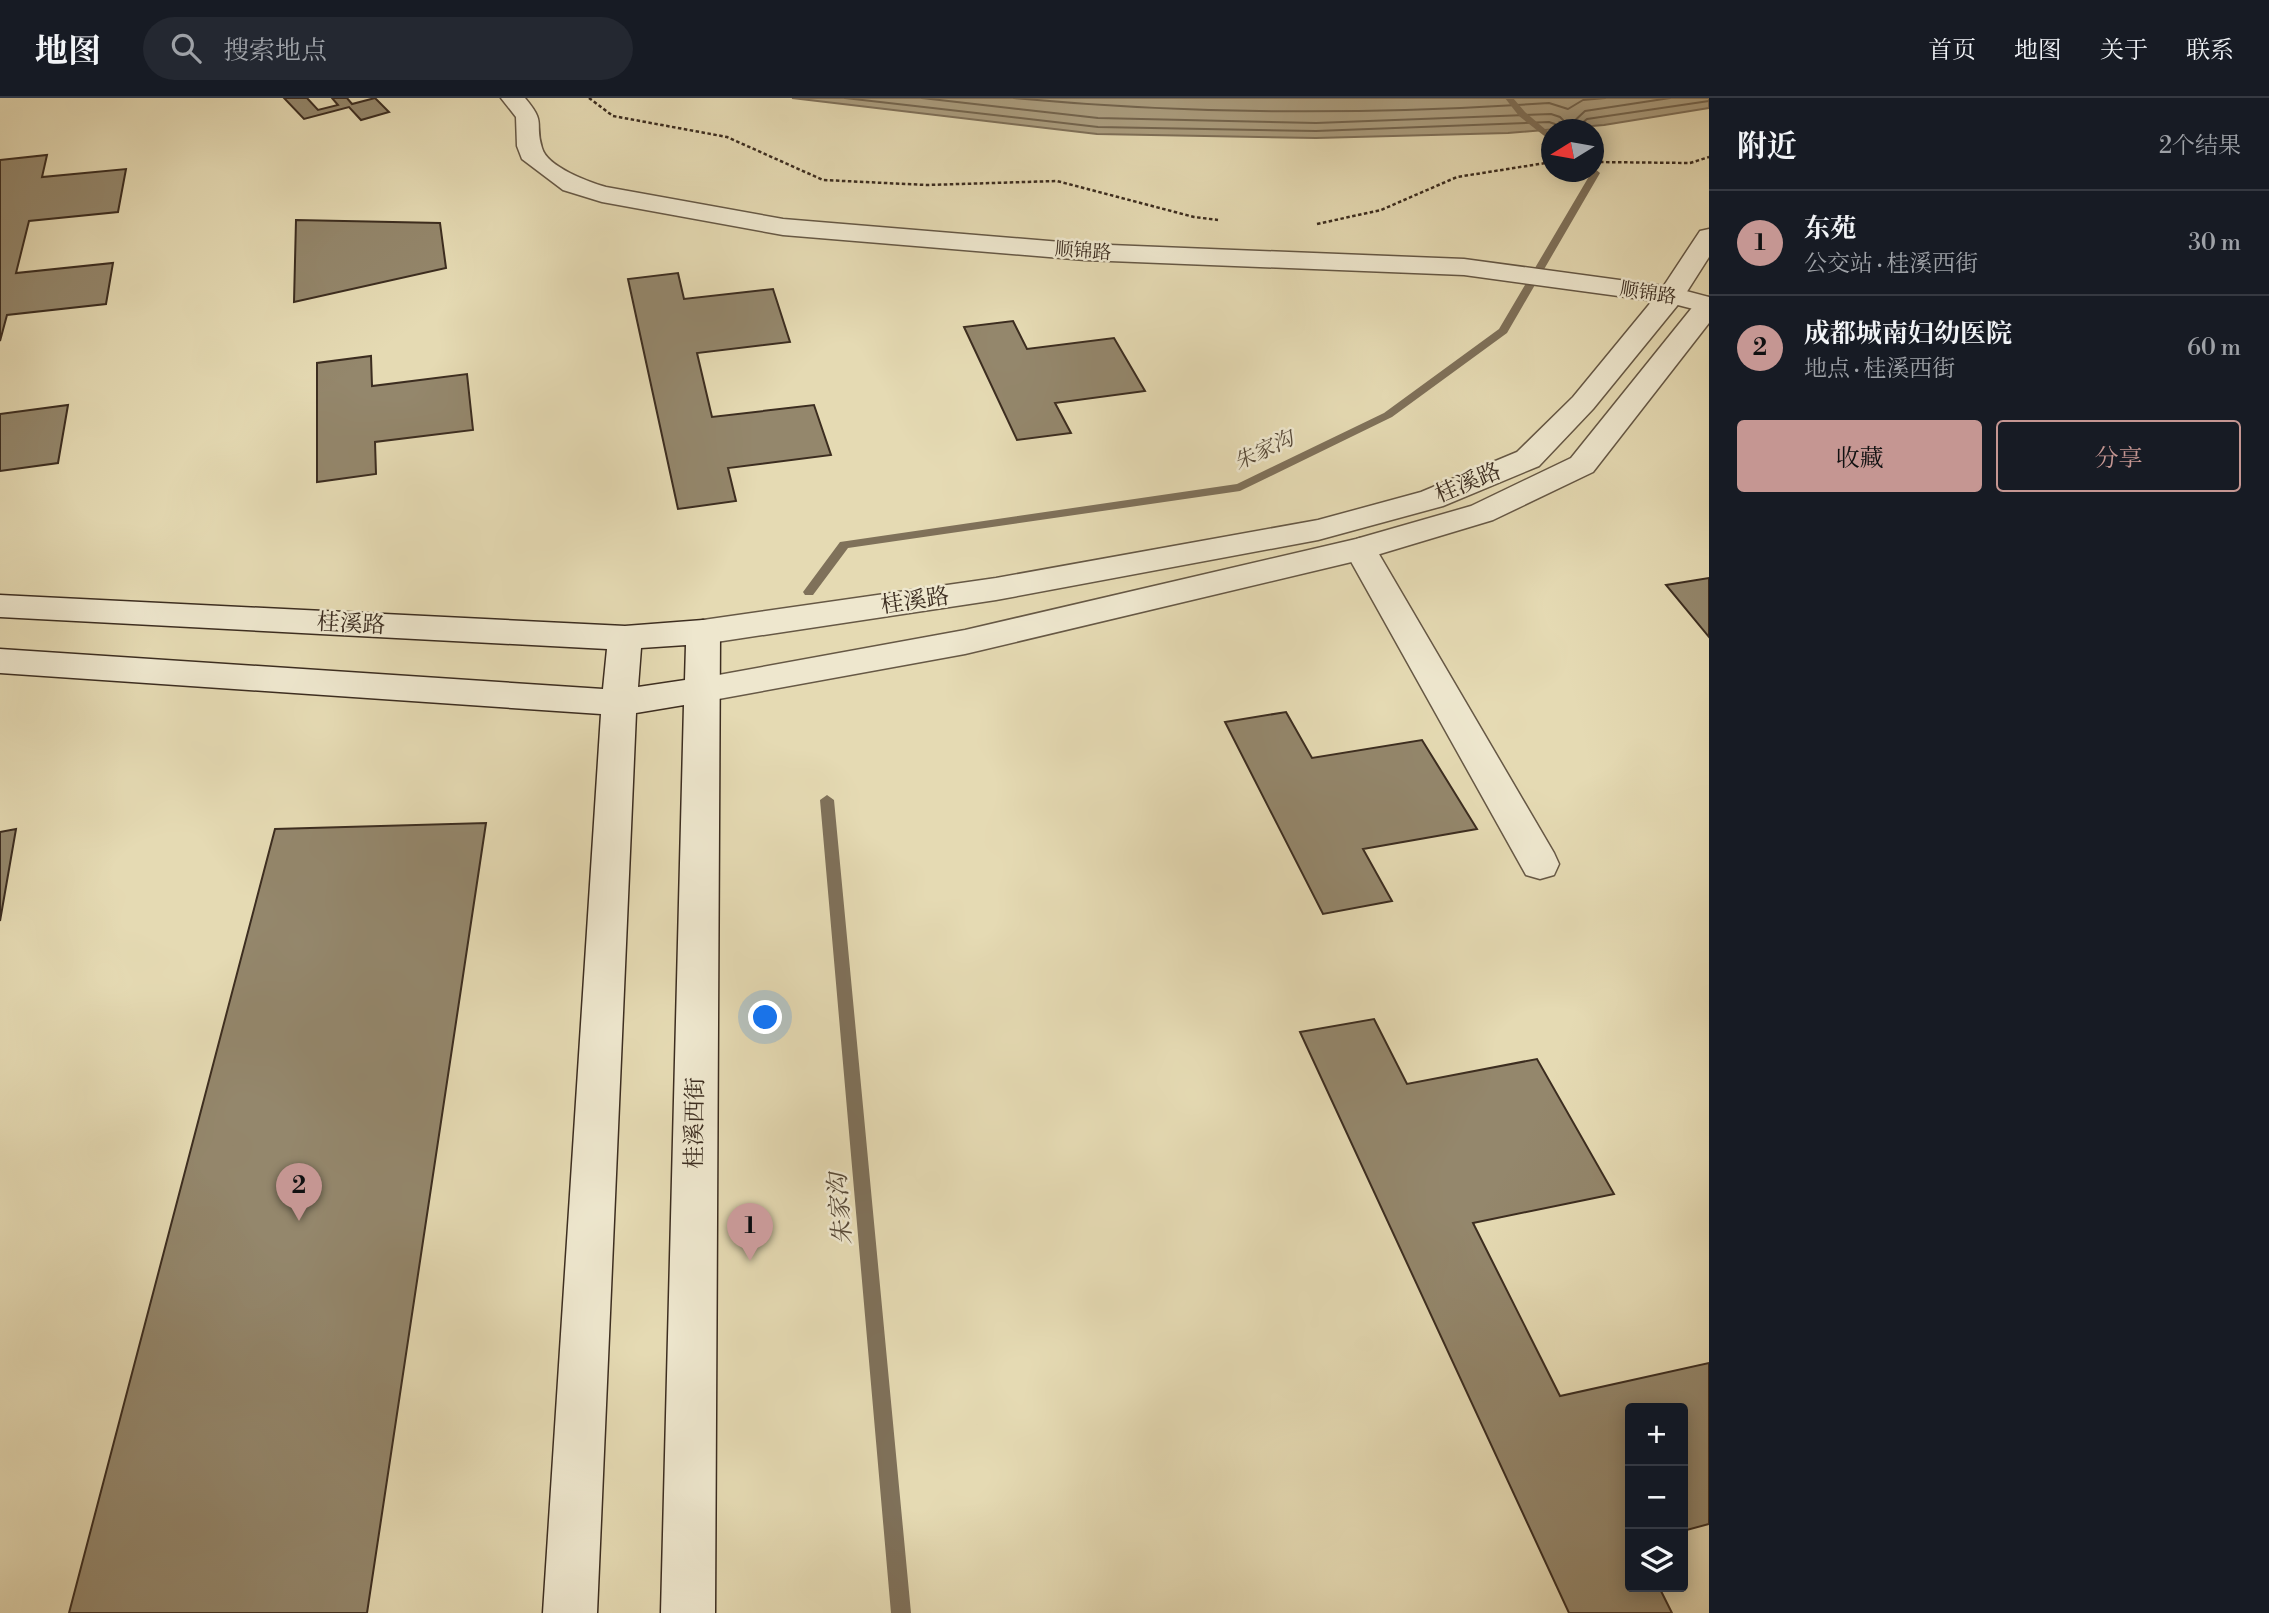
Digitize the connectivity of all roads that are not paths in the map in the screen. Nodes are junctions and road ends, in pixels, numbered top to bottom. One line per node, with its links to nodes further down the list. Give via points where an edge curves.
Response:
1 (513, 98): 3 (street, 顺锦路, via 528,116 534,159 572,186 783,227 1085,252 1464,267)
2 (1709, 237): 3 (street, 桂溪路)
3 (1671, 295): 4 (street, 顺锦路); 7 (street, 桂溪路, via 1583,403 1528,459 1432,499 1318,530 996,589)
4 (1709, 305): 5 (street, 桂溪路, via 1582,466 1482,513)
5 (1360, 549): 10 (street, 桂溪路, via 965,642); 12 (street)
6 (0, 606): 8 (street, 桂溪路)
7 (703, 632): 8 (street, 桂溪路); 10 (street, 桂溪西街)
8 (625, 638): 11 (street)
9 (0, 661): 11 (street, 桂溪路)
10 (702, 690): 11 (street, 桂溪路); 14 (street, 桂溪西街)
11 (619, 702): 13 (street)
12 (1540, 864)
13 (570, 1613)
14 (688, 1613)

